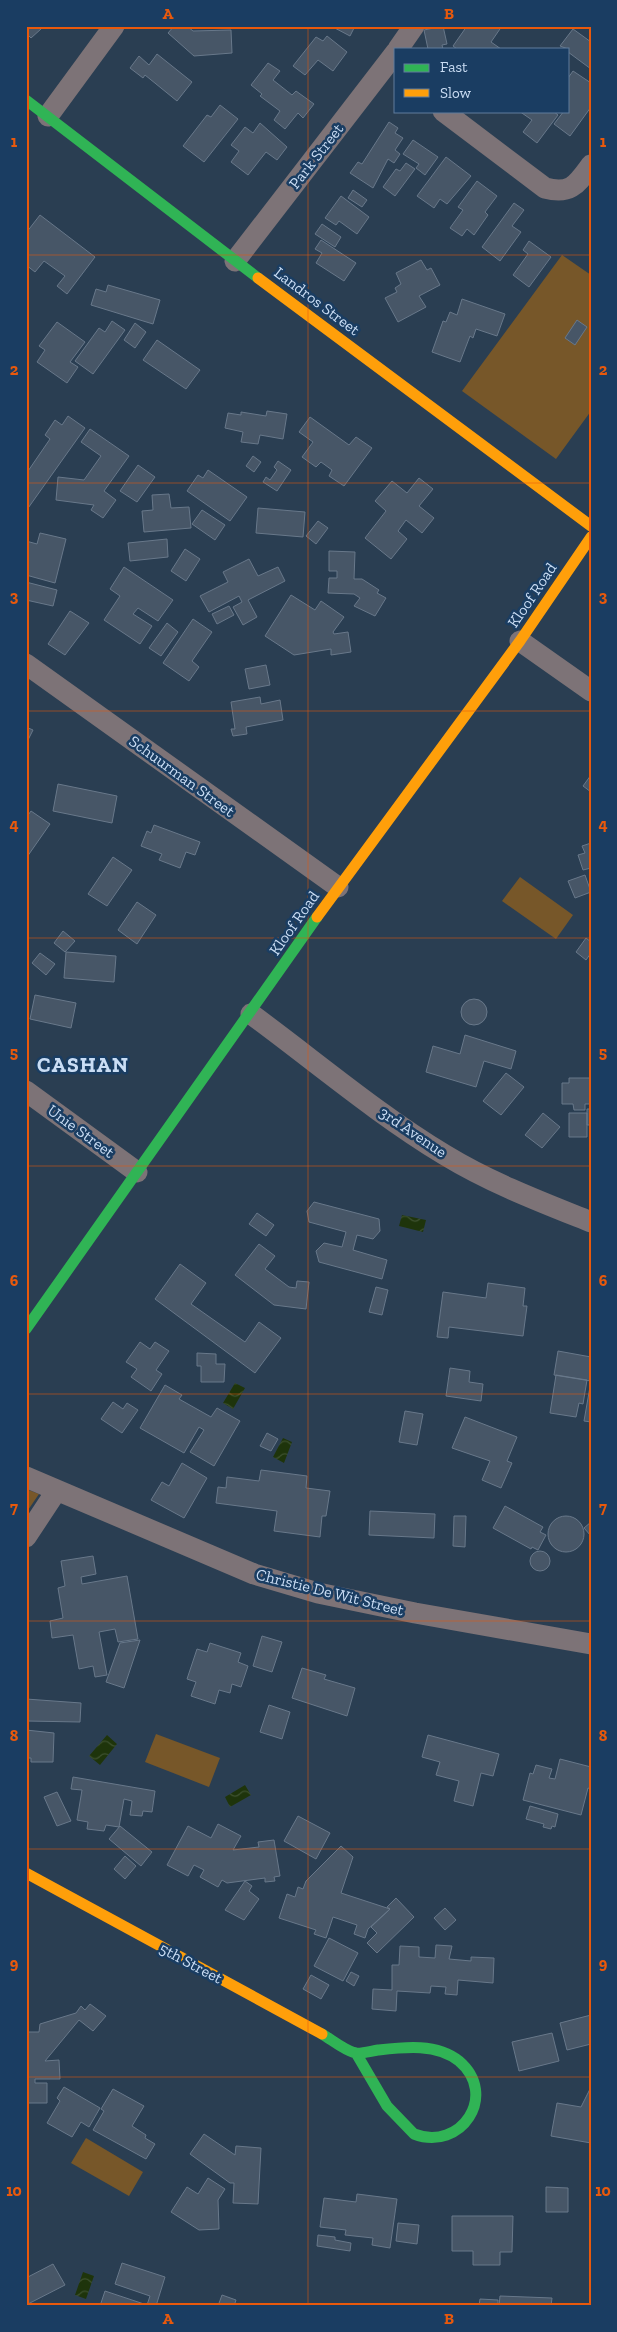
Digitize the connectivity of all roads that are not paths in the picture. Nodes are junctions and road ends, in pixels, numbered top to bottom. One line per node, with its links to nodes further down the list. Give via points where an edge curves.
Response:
1 (114, 26): 7 (street)
2 (414, 26): 3 (street, Park Street)
3 (401, 48)
4 (393, 61): 9 (street, Park Street)
5 (26, 100): 7 (street, Landros Street)
6 (444, 112): 8 (street, via 545,188 556,192 576,185)
7 (48, 116): 9 (street, Landros Street)
8 (591, 165)
9 (235, 260): 10 (street, Landros Street)
10 (591, 526)
11 (591, 537): 12 (street, Kloof Road)
12 (520, 642): 14 (street); 15 (street, Kloof Road)
13 (26, 664): 15 (street, Schuurman Street)
14 (591, 690)
15 (338, 887): 16 (street, Kloof Road)
16 (251, 1014): 18 (street, Kloof Road); 19 (street, 3rd Avenue, via 445,1155 500,1185)
17 (26, 1091): 18 (street, Unie Street)
18 (136, 1172): 20 (street, Kloof Road)
19 (591, 1222)
20 (26, 1329)
21 (26, 1478): 22 (street, Christie De Wit Street)
22 (57, 1490): 23 (street); 24 (street, Christie De Wit Street, via 207,1556 318,1593)
23 (26, 1537)
24 (591, 1644)
25 (26, 1873): 26 (street, 5th Street)
26 (356, 2053): 26 (street, via 418,2048 439,2050 456,2058 471,2071 476,2088 476,2108 467,2124 451,2133 435,2138 414,2134 380,2094)

